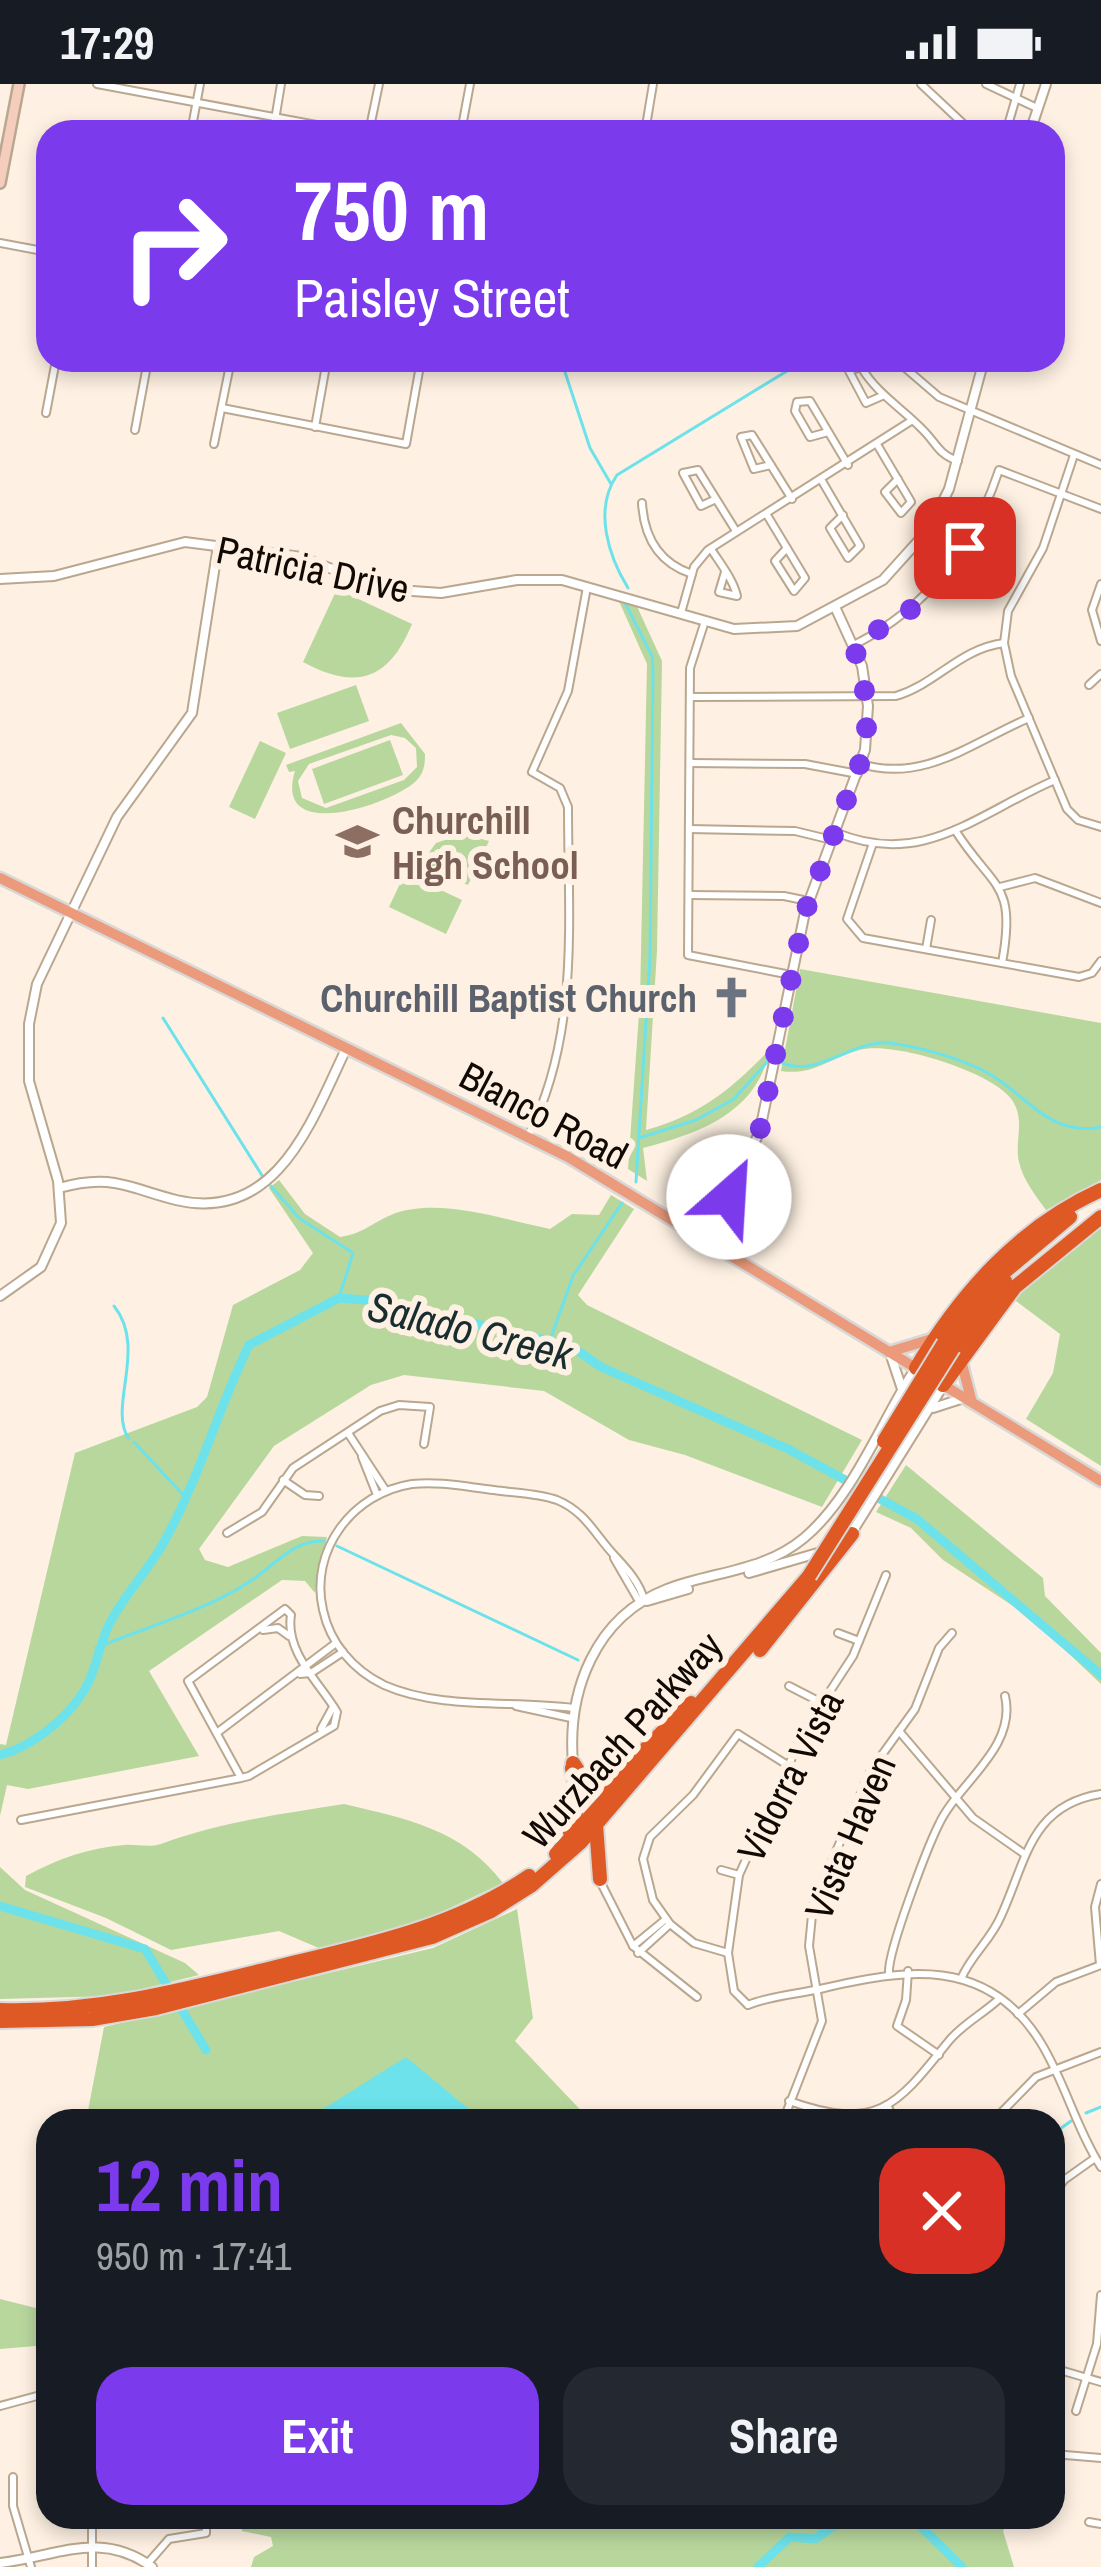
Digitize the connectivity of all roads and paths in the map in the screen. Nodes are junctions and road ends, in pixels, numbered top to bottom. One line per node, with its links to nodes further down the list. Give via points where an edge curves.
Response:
1 (19, 84): 26 (main road)
2 (97, 84): 12 (street)
3 (200, 84): 14 (street)
4 (281, 84): 16 (street)
5 (379, 84): 20 (street)
6 (470, 84): 21 (street)
7 (653, 84): 22 (street)
8 (921, 84): 23 (street)
9 (986, 84): 13 (street)
10 (1020, 84): 13 (street)
11 (1046, 84): 15 (street)
12 (107, 85): 14 (street)
13 (1015, 99): 15 (street); 24 (street)
14 (196, 102): 16 (street); 17 (street)
15 (1037, 109): 25 (street)
16 (275, 117): 18 (street); 19 (street)
17 (193, 120)
18 (275, 120)
19 (291, 120)
20 (372, 120)
21 (463, 120)
22 (647, 120)
23 (958, 120)
24 (1009, 120)
25 (1034, 120)
26 (3, 150): 27 (main road)
27 (0, 183)
28 (0, 243): 29 (street)
29 (36, 250)
30 (54, 372): 42 (street)
31 (146, 372): 45 (street)
32 (229, 372): 40 (street)
33 (325, 372): 44 (street)
34 (419, 372): 44 (street, via 406,444)
35 (850, 372): 39 (street, via 866,403)
36 (865, 372): 39 (street)
37 (908, 372): 41 (street)
38 (982, 372): 41 (street, Patricia Drive)
39 (882, 396): 43 (street)
40 (222, 409): 44 (street); 47 (street)
41 (971, 411): 49 (street); 50 (street, Patricia Drive)
42 (46, 412)
43 (911, 421): 48 (street); 50 (street, via 940,454)
44 (315, 427)
45 (135, 430)
46 (828, 432): 46 (street, via 810,401 797,402 810,437); 52 (street)
47 (214, 444)
48 (878, 446): 52 (street); 54 (street)
49 (1074, 454): 53 (street); 56 (street)
50 (958, 461): 72 (street, Patricia Drive, via 915,548)
51 (771, 465): 51 (street, via 752,435 741,437 754,469); 58 (street)
52 (848, 465): 55 (street)
53 (1101, 465)
54 (898, 479): 54 (street, via 911,502 901,513 885,492)
55 (822, 481): 58 (street); 62 (street)
56 (1062, 494): 60 (street); 76 (street, via 1012,602); 77 (street, via 999,470 979,524 949,570 910,610)
57 (716, 499): 57 (street, via 701,506 683,472 696,468); 63 (street)
58 (793, 499): 61 (street)
59 (642, 503): 68 (street, via 645,529 665,562)
60 (1101, 509)
61 (766, 515): 63 (street); 65 (street)
62 (843, 515): 62 (street, via 861,549 848,558 830,525)
63 (737, 533): 66 (street)
64 (218, 546): 69 (street, Patricia Drive, via 168,543 54,576); 71 (street, Patricia Drive, via 301,557 402,592 537,579); 96 (street, via 193,713 134,787)
65 (787, 548): 65 (street, via 775,561 794,591 806,581)
66 (711, 549): 67 (street); 68 (street)
67 (725, 572)
68 (692, 574): 73 (street)
69 (0, 578)
70 (1101, 584): 75 (street, via 1092,610)
71 (587, 585): 73 (street, Patricia Drive); 103 (street, via 571,681 532,772 560,788 568,807 566,999 556,1076)
72 (836, 609): 74 (street, Patricia Drive, via 766,631); 77 (street)
73 (681, 613): 74 (street, Patricia Drive)
74 (705, 621): 80 (street)
75 (1101, 641)
76 (1004, 643): 81 (street, via 966,652 914,690); 82 (street)
77 (854, 645): 81 (street)
78 (1101, 674): 79 (street)
79 (1089, 685)
80 (690, 697): 81 (street); 83 (street)
81 (868, 698): 84 (street)
82 (1029, 718): 84 (street, via 916,771); 85 (street)
83 (690, 764): 84 (street); 87 (street)
84 (859, 769): 89 (street)
85 (1055, 780): 86 (street, via 1072,815); 88 (street)
86 (1101, 827)
87 (689, 829): 89 (street); 93 (street)
88 (955, 830): 90 (street, via 916,846); 92 (street)
89 (833, 836): 90 (street); 94 (street)
90 (872, 846): 98 (street, via 848,923 863,938)
91 (0, 878): 96 (main road, Blanco Road)
92 (1000, 887): 95 (street, via 1035,878); 100 (street, via 1008,920)
93 (689, 895): 94 (street); 101 (street, via 688,955)
94 (808, 901): 101 (street)
95 (1101, 903)
96 (67, 913): 102 (main road, Blanco Road); 104 (street, via 40,974 28,1032 34,1111)
97 (931, 920): 98 (street)
98 (926, 950): 100 (street)
99 (1101, 961): 100 (street, via 1079,977)
100 (1002, 963)
101 (792, 975): 107 (street, via 760,1130)
102 (346, 1049): 103 (main road, Blanco Road); 104 (street, via 294,1155 259,1187 204,1202 111,1180)
103 (529, 1136): 107 (main road, Blanco Road)
104 (59, 1188): 108 (street, via 52,1251 28,1281)
105 (1101, 1190): 109 (highway, via 997,1260)
106 (1101, 1208): 109 (highway, via 993,1312); 109 (highway, Wurzbach Parkway, via 1024,1251 983,1290)
107 (704, 1238): 110 (main road, Blanco Road)
108 (0, 1296)
109 (945, 1346): 110 (main road); 111 (highway); 112 (highway); 114 (main road); 126 (highway, Wurzbach Parkway, bridge)
110 (889, 1352): 111 (main road, Blanco Road); 113 (street)
111 (916, 1368): 112 (main road, Blanco Road); 113 (street)
112 (944, 1385): 114 (main road, Blanco Road); 115 (street)
113 (900, 1393): 115 (street, via 912,1391); 128 (street, via 802,1540 769,1561 669,1588)
114 (969, 1400): 115 (street); 120 (main road, Blanco Road)
115 (927, 1413): 124 (street)
116 (348, 1433): 117 (street, via 388,1407 430,1407); 118 (street); 119 (street)
117 (424, 1444)
118 (373, 1474): 121 (street); 122 (street)
119 (283, 1480): 123 (street); 125 (street, via 262,1513)
120 (1101, 1480)
121 (386, 1491): 122 (street); 128 (street, via 436,1484 556,1500 586,1519 626,1565)
122 (377, 1495): 134 (street, via 343,1524 323,1563 321,1600)
123 (319, 1496)
124 (855, 1530): 128 (street, via 834,1549); 146 (highway, via 786,1621)
125 (226, 1533)
126 (807, 1572): 143 (highway, Wurzbach Parkway); 146 (highway, Wurzbach Parkway)
127 (886, 1575): 133 (street, Vidorra Vista)
128 (645, 1603): 145 (street, via 596,1648)
129 (260, 1631): 132 (street, via 278,1628); 132 (street, via 284,1609); 148 (street, via 188,1681)
130 (838, 1633): 133 (street)
131 (952, 1633): 147 (street, Vista Haven)
132 (290, 1637): 138 (street)
133 (859, 1641): 144 (street, Vidorra Vista)
134 (336, 1643): 135 (street); 136 (street)
135 (321, 1652): 137 (street); 138 (street)
136 (343, 1652): 137 (street); 145 (street, via 390,1687)
137 (328, 1662): 139 (street)
138 (304, 1664): 139 (street); 140 (street)
139 (311, 1673): 140 (street); 151 (street, via 333,1707 318,1733)
140 (300, 1674): 148 (street)
141 (789, 1686): 144 (street)
142 (1005, 1696): 153 (street, via 996,1746)
143 (691, 1703): 149 (highway, via 607,1788 589,1787); 157 (highway, Wurzbach Parkway)
144 (821, 1703): 150 (street, Vidorra Vista)
145 (572, 1713): 149 (street)
146 (680, 1729): 155 (highway, Wurzbach Parkway)
147 (899, 1731): 153 (street); 169 (street, Vista Haven, via 865,1782 812,1905 808,1933)
148 (218, 1732): 151 (street)
149 (573, 1762): 157 (highway, via 578,1816)
150 (789, 1766): 159 (street, Vidorra Vista); 162 (street, via 738,1734 646,1843 644,1876)
151 (241, 1778): 154 (street)
152 (1101, 1794): 156 (street, via 1056,1812)
153 (956, 1799): 156 (street); 167 (street, via 938,1825 890,1949)
154 (22, 1820)
155 (596, 1825): 157 (highway, Wurzbach Parkway); 160 (highway)
156 (1023, 1853): 168 (street, via 1003,1914)
157 (557, 1859): 160 (highway, via 580,1859); 172 (highway, Wurzbach Parkway, via 511,1894 428,1928)
158 (721, 1870): 159 (street)
159 (739, 1875): 164 (street, Vidorra Vista)
160 (601, 1879): 163 (street)
161 (1101, 1884): 165 (street)
162 (668, 1922): 163 (street); 164 (street, via 694,1943)
163 (636, 1950): 170 (street)
164 (728, 1953): 169 (street, Vidorra Vista, via 748,2005)
165 (1101, 1965): 174 (street, via 1055,1982)
166 (908, 1971): 167 (street); 168 (street); 177 (street, via 897,2026)
167 (889, 1972): 169 (street)
168 (961, 1979): 171 (street)
169 (820, 1989): 179 (street, Vista Haven, via 820,2027)
170 (697, 1997)
171 (999, 1999): 174 (street); 177 (street)
172 (152, 2003): 173 (highway, Wurzbach Parkway); 175 (highway, Wurzbach Parkway, via 92,2019)
173 (0, 2010)
174 (1017, 2014): 178 (street)
175 (0, 2020)
176 (1101, 2052): 178 (street)
177 (939, 2055): 180 (street, via 919,2084)
178 (1053, 2068): 185 (street); 186 (street)
179 (789, 2101): 181 (street, Vista Haven); 182 (street)
180 (887, 2104): 183 (street); 184 (street)
181 (787, 2109)
182 (819, 2109)
183 (862, 2109)
184 (889, 2109)
185 (1003, 2109)
186 (1095, 2158): 187 (street); 188 (street)
187 (1101, 2167)
188 (1065, 2179)
189 (1101, 2295): 191 (street)
190 (1065, 2371): 191 (street)
191 (1085, 2377): 192 (street); 195 (street)
192 (1101, 2382)
193 (36, 2396): 194 (street)
194 (0, 2406)
195 (1076, 2411)
196 (1065, 2455): 197 (street)
197 (1101, 2458)
198 (13, 2477): 204 (street)
199 (1089, 2522): 200 (street)
200 (1101, 2524)
201 (92, 2529): 203 (street)
202 (206, 2529): 206 (street, via 169,2539)
203 (92, 2545): 204 (street); 206 (street); 207 (street)
204 (30, 2562): 205 (street)
205 (0, 2563)
206 (150, 2565)
207 (92, 2567)

